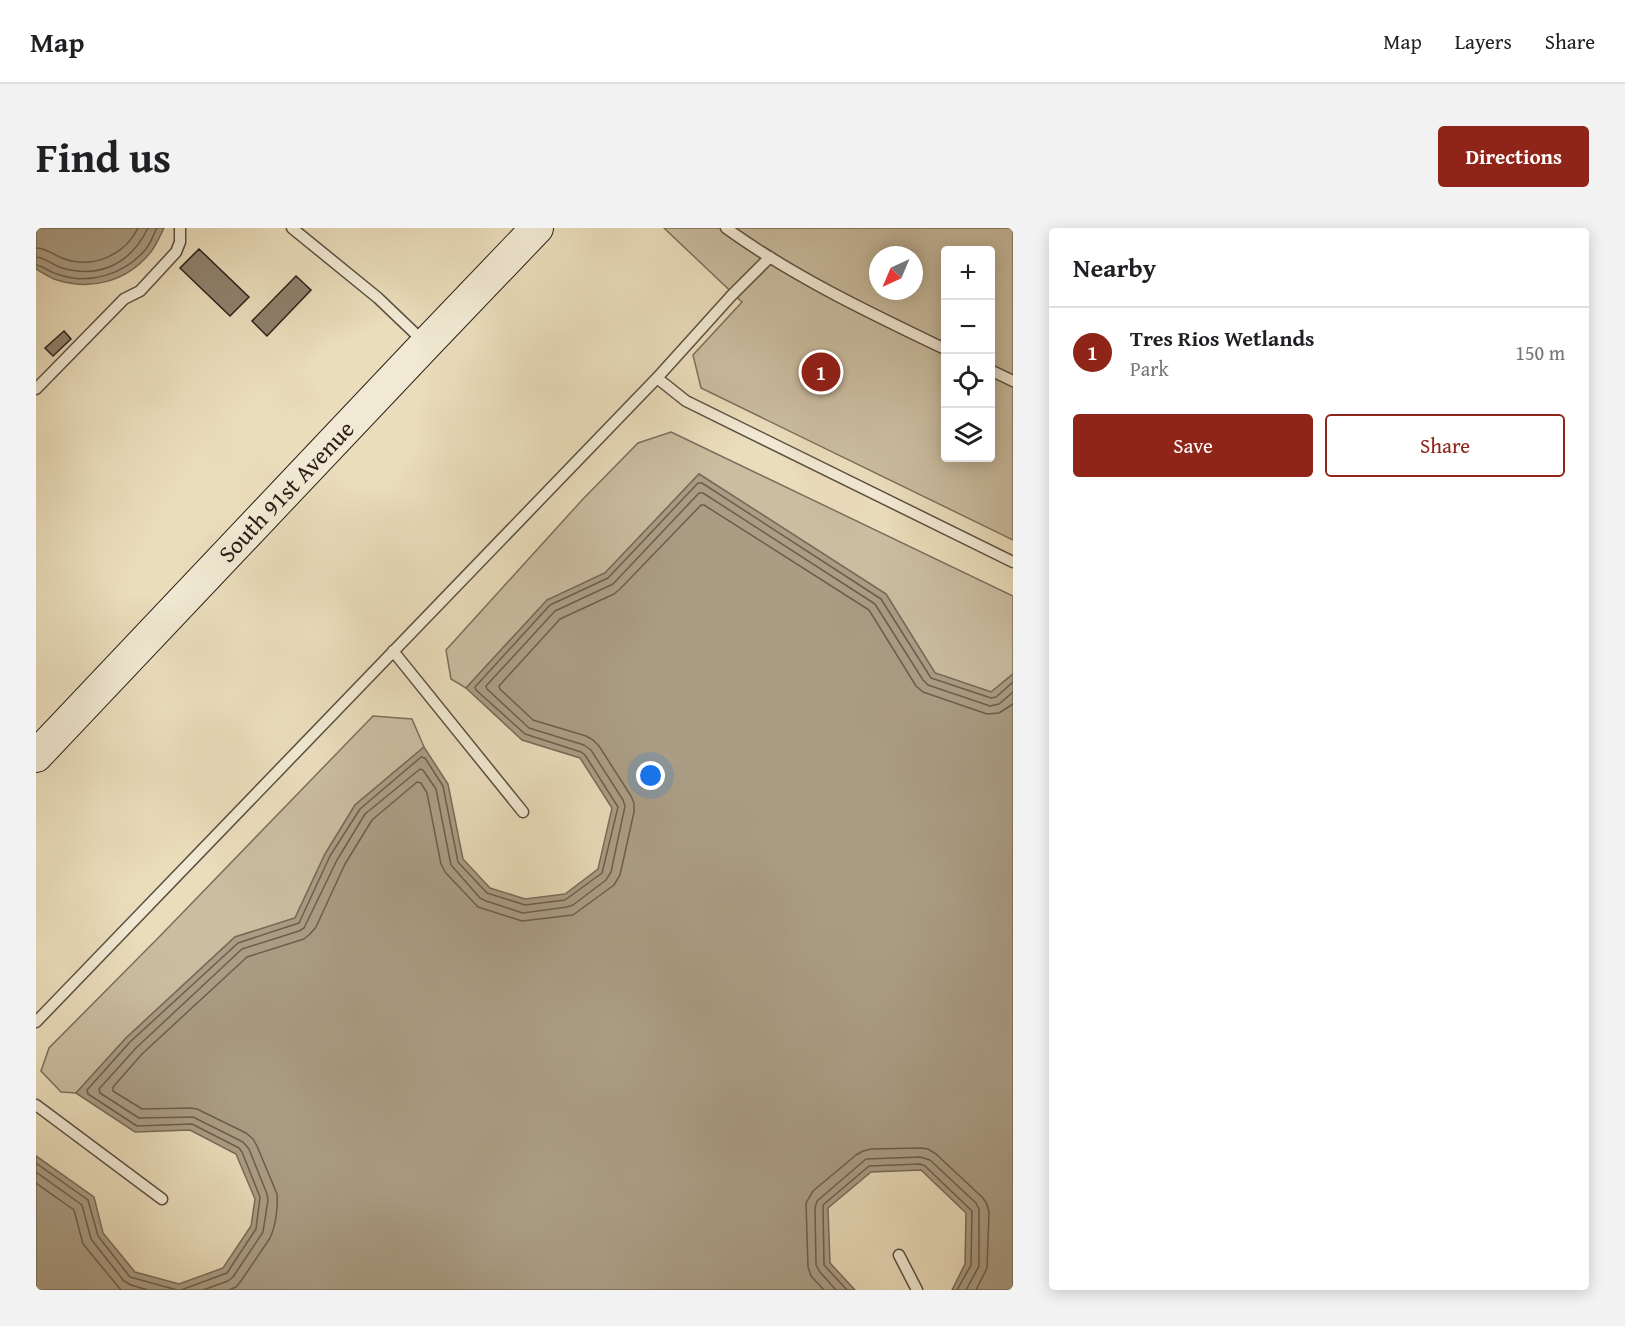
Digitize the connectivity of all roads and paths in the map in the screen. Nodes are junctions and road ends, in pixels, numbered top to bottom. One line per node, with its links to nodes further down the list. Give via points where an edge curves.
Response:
1 (180, 228): 11 (lane, via 176,252)
2 (292, 228): 6 (lane, via 378,298)
3 (537, 228): 6 (main road, South 91st Avenue)
4 (726, 228): 5 (lane)
5 (770, 257): 7 (lane); 9 (lane)
6 (426, 344): 14 (main road, South 91st Avenue)
7 (941, 347)
8 (995, 372): 10 (lane)
9 (657, 378): 12 (lane, via 686,400); 13 (lane)
10 (1013, 381)
11 (36, 389)
12 (1013, 562)
13 (393, 651): 15 (lane); 16 (lane)
14 (36, 756)
15 (523, 812)
16 (36, 1022)
17 (36, 1105): 18 (lane)
18 (162, 1199)
19 (899, 1255): 20 (lane)
20 (917, 1290)

